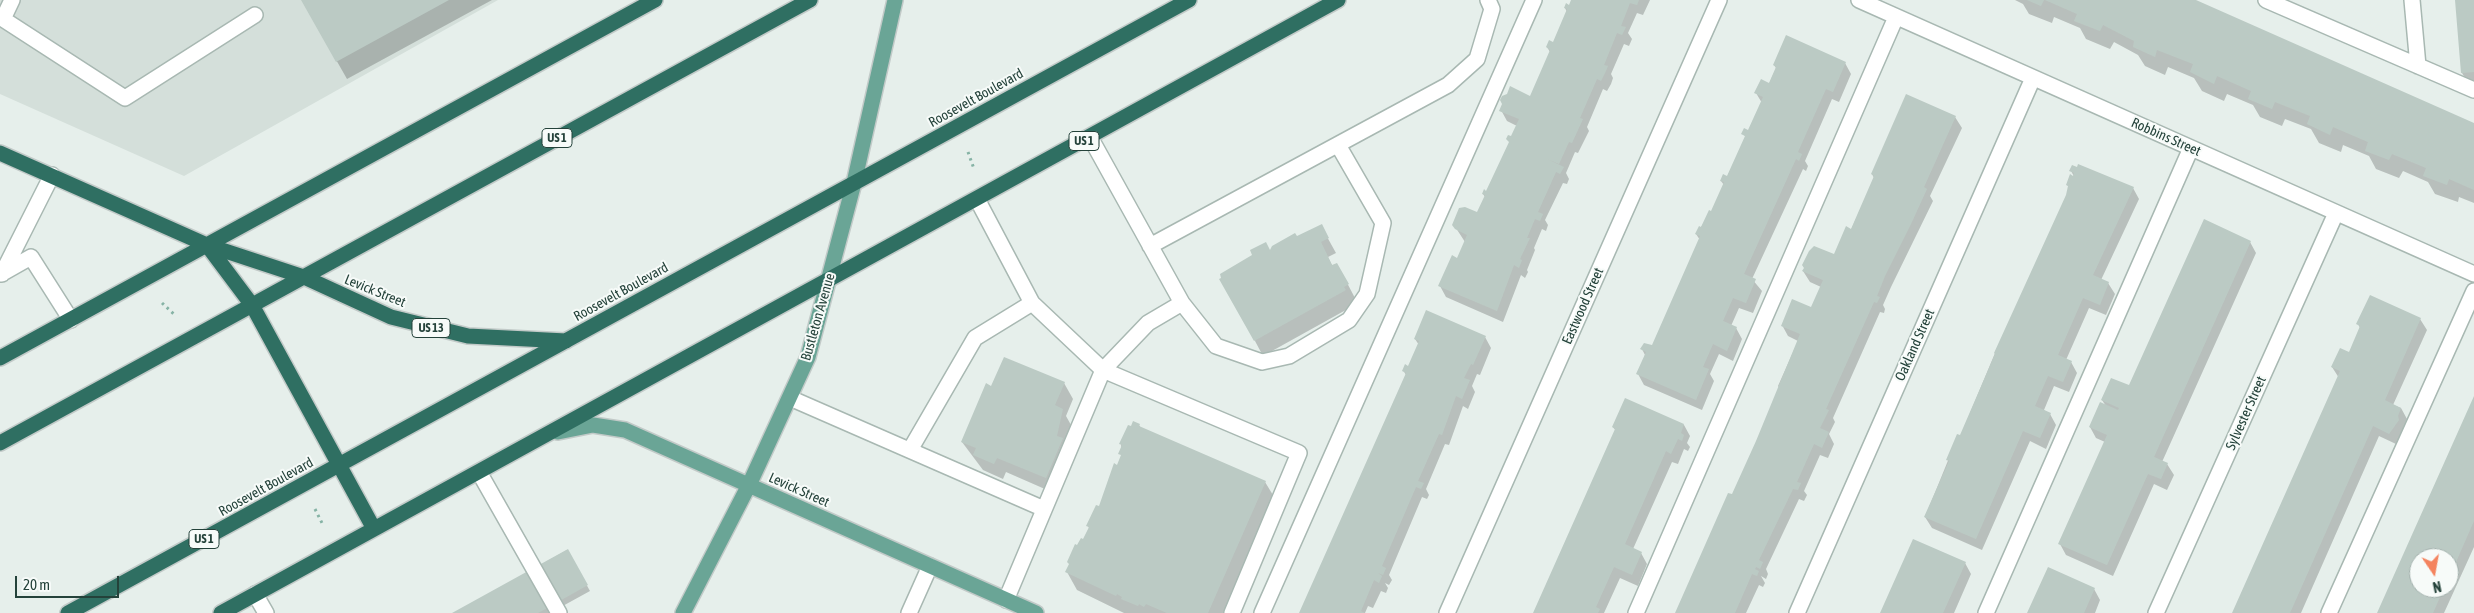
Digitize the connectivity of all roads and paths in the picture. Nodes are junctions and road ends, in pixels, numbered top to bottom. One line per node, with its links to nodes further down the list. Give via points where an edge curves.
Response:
1 (12, 0): 13 (street, via 2,19 125,98)
2 (655, 0): 28 (highway)
3 (810, 0): 32 (highway, US 1)
4 (895, 0): 25 (main road, Bustleton Avenue)
5 (1189, 0): 25 (highway, Roosevelt Boulevard / US 1)
6 (1338, 0): 18 (highway, US 1)
7 (1488, 0): 19 (street, via 1492,9 1477,59 1448,85)
8 (1534, 0): 66 (street)
9 (1719, 0): 67 (street, Eastwood Street)
10 (1859, 0): 14 (street, Robbins Street)
11 (2266, 0): 15 (street)
12 (2412, 0): 15 (street)
13 (255, 14)
14 (1896, 17): 16 (street, Robbins Street); 68 (street)
15 (2418, 66): 17 (street)
16 (2033, 78): 20 (street, Robbins Street); 69 (street, Oakland Street)
17 (2474, 90)
18 (1090, 137): 26 (highway, US 1); 29 (street)
19 (1338, 145): 29 (street); 37 (street, via 1383,223 1367,294 1349,320 1289,356 1262,362 1216,346)
20 (2191, 148): 27 (street, Robbins Street); 70 (street)
21 (968, 152): 23 (path)
22 (0, 153): 24 (highway, Levick Street / US 13)
23 (974, 169)
24 (52, 175): 28 (highway, Levick Street / US 13); 30 (street)
25 (854, 183): 33 (main road, Bustleton Avenue); 41 (highway, Roosevelt Boulevard / US 1)
26 (977, 199): 33 (highway, US 1); 36 (street)
27 (2336, 213): 31 (street, Robbins Street); 71 (street, Sylvester Street)
28 (207, 244): 32 (highway, Levick Street / US 13); 38 (highway, Levick Street / US 13); 40 (highway)
29 (1150, 246): 37 (street)
30 (1, 274): 40 (street, via 31,257)
31 (2474, 274)
32 (304, 277): 38 (highway, US 1); 41 (highway, Levick Street / US 13, via 391,317 427,327 468,336)
33 (829, 280): 44 (main road, Bustleton Avenue, via 808,357); 45 (highway, US 1)
34 (2474, 291): 72 (street)
35 (162, 303): 39 (path)
36 (1032, 303): 43 (street); 47 (street, via 975,338)
37 (1182, 303): 43 (street, via 1148,323)
38 (252, 305): 46 (highway, US 1); 48 (highway, Levick Street / US 13)
39 (176, 316)
40 (71, 320): 42 (highway)
41 (567, 341): 48 (highway, Roosevelt Boulevard / US 1)
42 (0, 358)
43 (1103, 370): 52 (street); 65 (street, via 1300,453)
44 (790, 398): 47 (street); 50 (main road, Bustleton Avenue)
45 (544, 436): 49 (highway, US 1); 50 (main road, Levick Street, via 575,427 609,426 625,430)
46 (0, 443)
47 (910, 450): 52 (street)
48 (340, 465): 54 (highway, Levick Street / US 13); 58 (highway, Roosevelt Boulevard / US 1)
49 (480, 472): 54 (highway, US 1); 61 (street)
50 (748, 485): 55 (main road, Levick Street); 62 (main road, Bustleton Avenue)
51 (315, 509): 53 (path)
52 (1044, 509): 57 (street)
53 (323, 525)
54 (374, 529): 56 (highway, US 1)
55 (930, 566): 57 (main road, Levick Street); 63 (street)
56 (255, 594): 59 (highway, US 1); 60 (street)
57 (1006, 600): 64 (main road, Levick Street)
58 (68, 613)
59 (221, 613)
60 (266, 613)
61 (559, 613)
62 (683, 613)
63 (909, 613)
64 (1036, 613)
65 (1232, 613)
66 (1262, 613)
67 (1447, 613)
68 (1636, 613)
69 (1797, 613)
70 (1986, 613)
71 (2156, 613)
72 (2329, 613)

